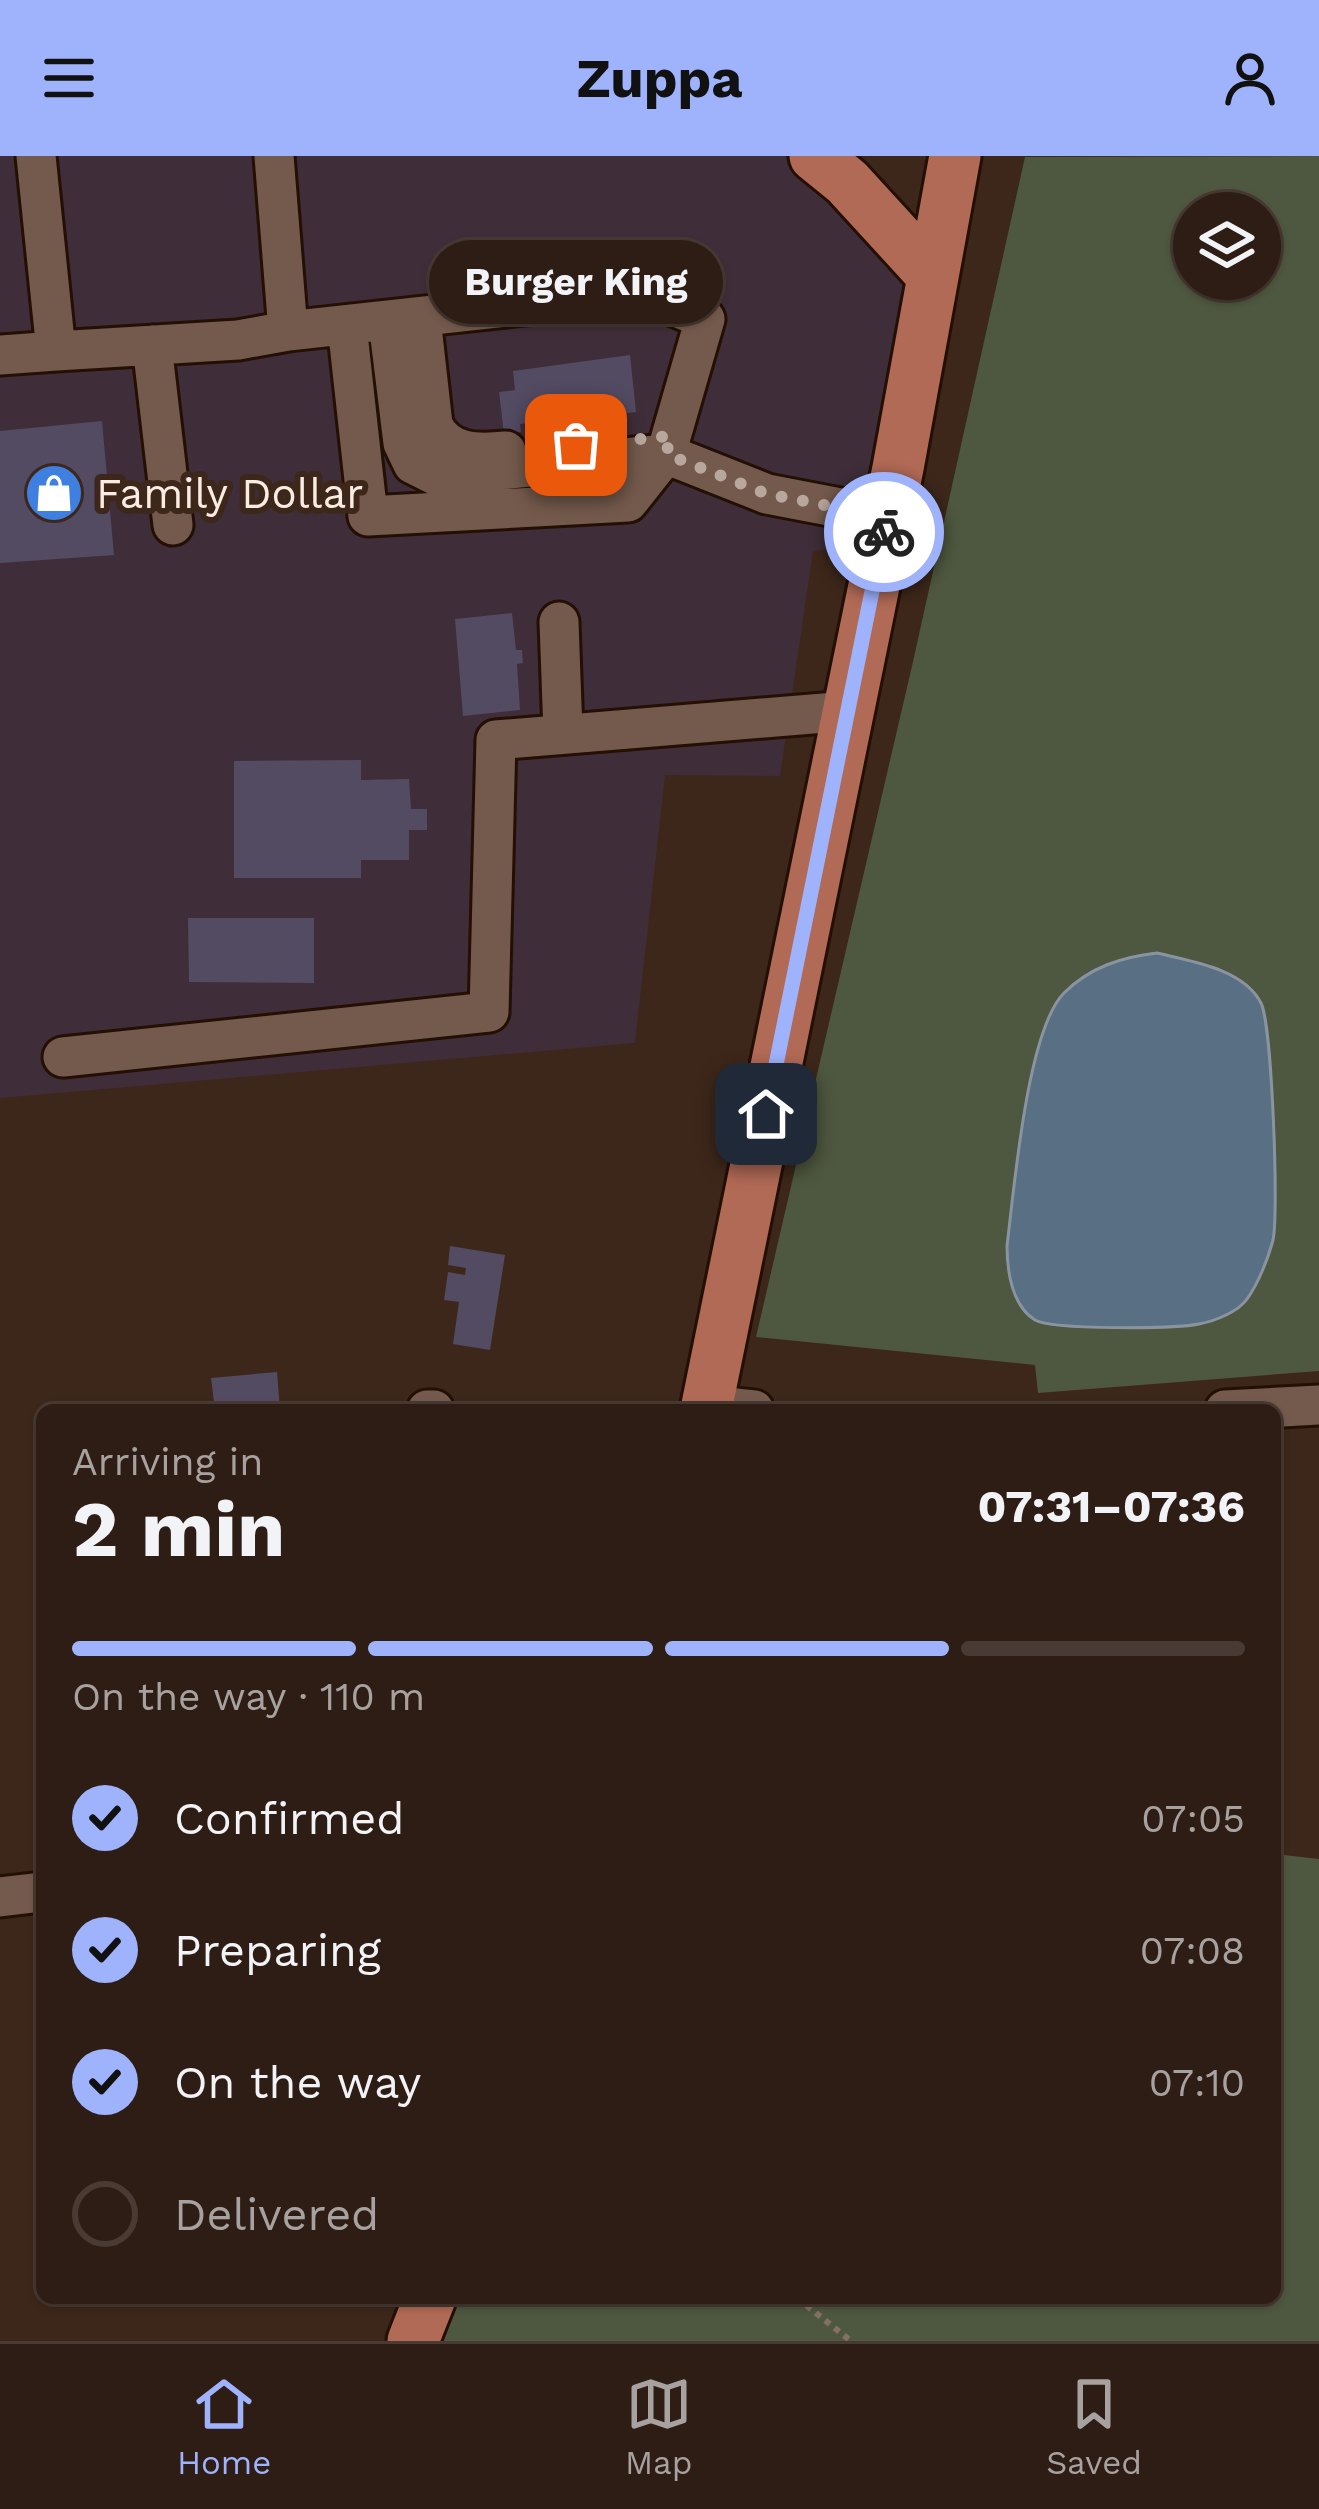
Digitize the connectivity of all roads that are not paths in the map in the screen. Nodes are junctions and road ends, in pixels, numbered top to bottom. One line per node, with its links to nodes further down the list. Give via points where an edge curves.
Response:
1 (36, 156): 10 (street)
2 (274, 156): 8 (street)
3 (815, 156): 5 (main road)
4 (955, 156): 5 (main road)
5 (933, 276): 13 (main road)
6 (405, 319): 7 (street); 12 (street, via 403,443 413,464 437,476); 12 (street, via 650,296 705,320)
7 (347, 325): 8 (street); 12 (street, via 368,516 628,502)
8 (289, 331): 9 (street)
9 (152, 345): 10 (street); 14 (street)
10 (56, 351): 11 (street)
11 (0, 356)
12 (669, 445): 13 (street, via 767,494)
13 (887, 517): 16 (main road)
14 (173, 525)
15 (560, 622): 17 (street)
16 (848, 711): 17 (street); 19 (main road)
17 (563, 733): 18 (street, via 496,740 490,1012)
18 (63, 1057)
19 (723, 1404)
20 (1319, 1405): 21 (street)
21 (1281, 1407)
22 (36, 1893): 23 (street)
23 (0, 1897)
24 (428, 2304): 25 (main road)
25 (413, 2341)

